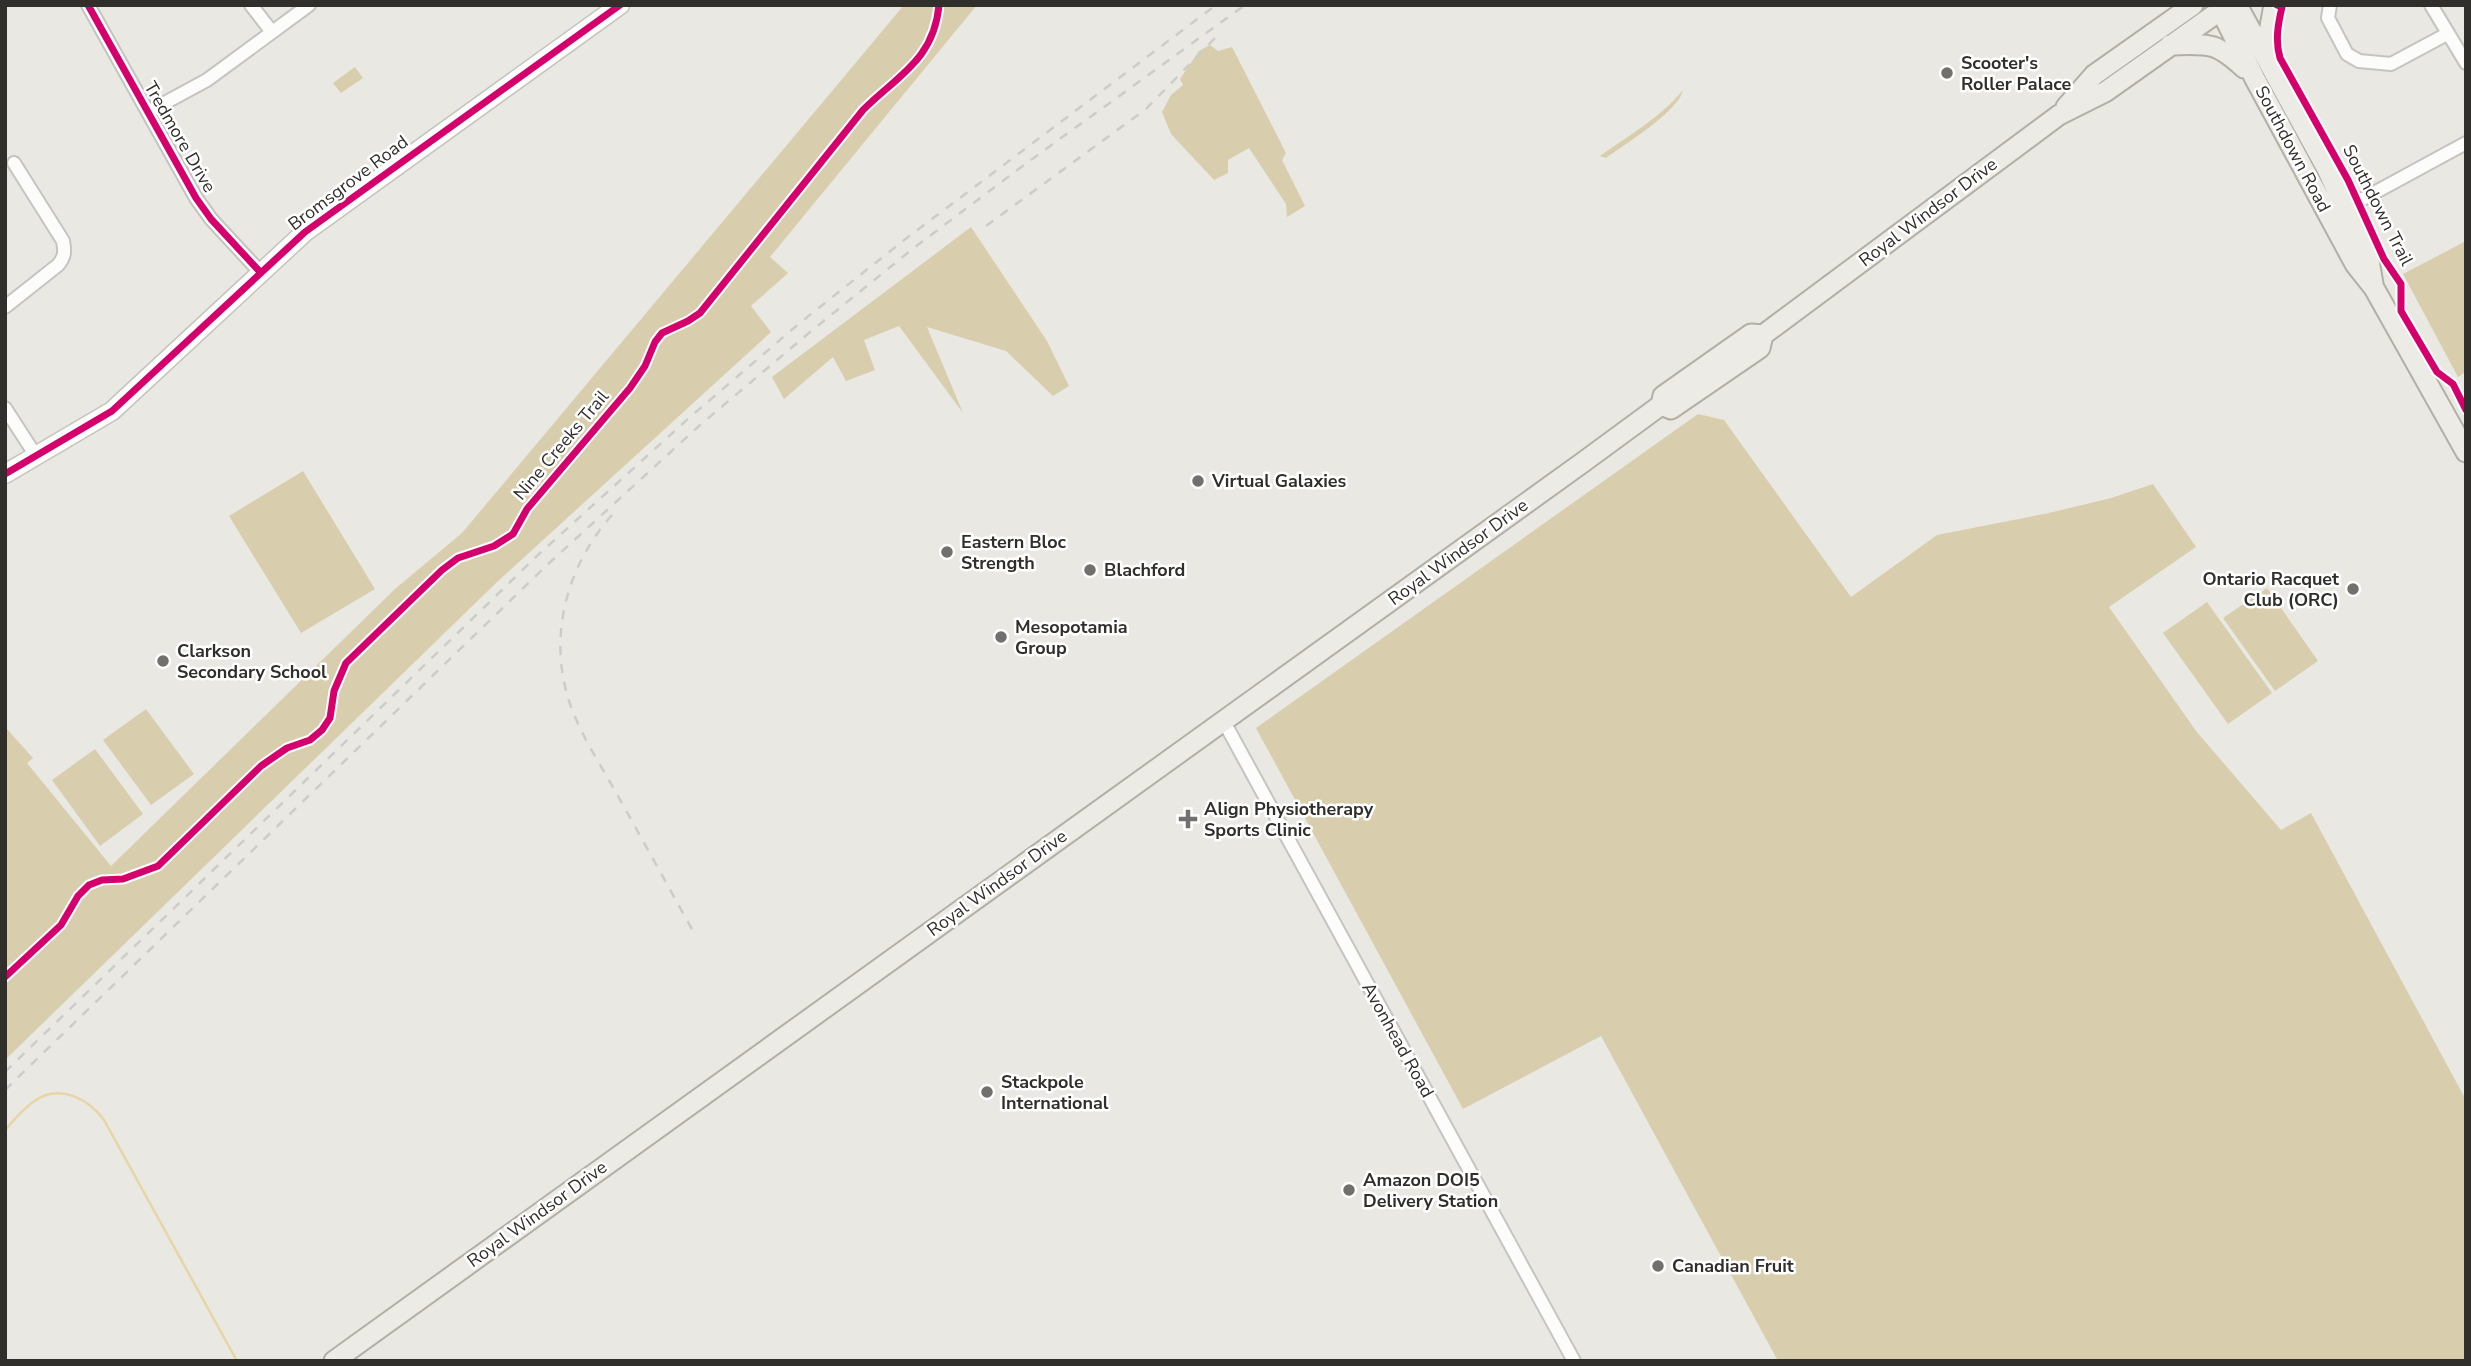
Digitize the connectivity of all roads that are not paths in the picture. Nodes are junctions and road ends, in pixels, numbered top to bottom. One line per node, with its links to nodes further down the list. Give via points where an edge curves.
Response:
1 (88, 5): 18 (street, Tredmore Drive)
2 (251, 5): 11 (street)
3 (309, 5): 11 (street)
4 (620, 5): 23 (street, Bromsgrove Road, via 316,224)
5 (2174, 5): 12 (main road)
6 (2193, 5): 12 (main road, Royal Windsor Drive)
7 (2274, 5): 16 (main road, via 2269,32)
8 (2330, 5): 13 (street, via 2328,18 2347,54 2359,61 2391,64)
9 (2431, 5): 13 (street)
10 (2226, 7): 14 (main road, Royal Windsor Drive); 16 (main road, Southdown Road); 17 (main road, Southdown Road)
11 (272, 32): 18 (street, via 207,80)
12 (2152, 32): 19 (main road, Royal Windsor Drive, via 2094,75)
13 (2447, 34): 15 (street)
14 (2169, 45): 17 (main road, via 2216,46); 19 (main road, Royal Windsor Drive, via 2105,92)
15 (2466, 63)
16 (2276, 76): 22 (main road, Southdown Road, via 2327,169)
17 (2255, 79): 22 (main road, Southdown Road)
18 (148, 113): 23 (street, Tredmore Drive, via 196,198)
19 (2059, 116): 29 (main road, Royal Windsor Drive, via 1763,334 1751,334 1663,396 1661,405)
20 (2466, 142): 22 (street)
21 (14, 163): 24 (street, via 65,249 58,265)
22 (2337, 213): 26 (main road, Southdown Road, via 2369,261 2374,288)
23 (261, 273): 27 (street, Bromsgrove Road, via 112,411)
24 (5, 307)
25 (5, 408): 27 (street)
26 (2466, 452)
27 (36, 456): 28 (street, Bromsgrove Road)
28 (5, 474)
29 (1223, 720): 30 (main road, Royal Windsor Drive); 31 (street, Avonhead Road)
30 (334, 1361)
31 (1574, 1361)

